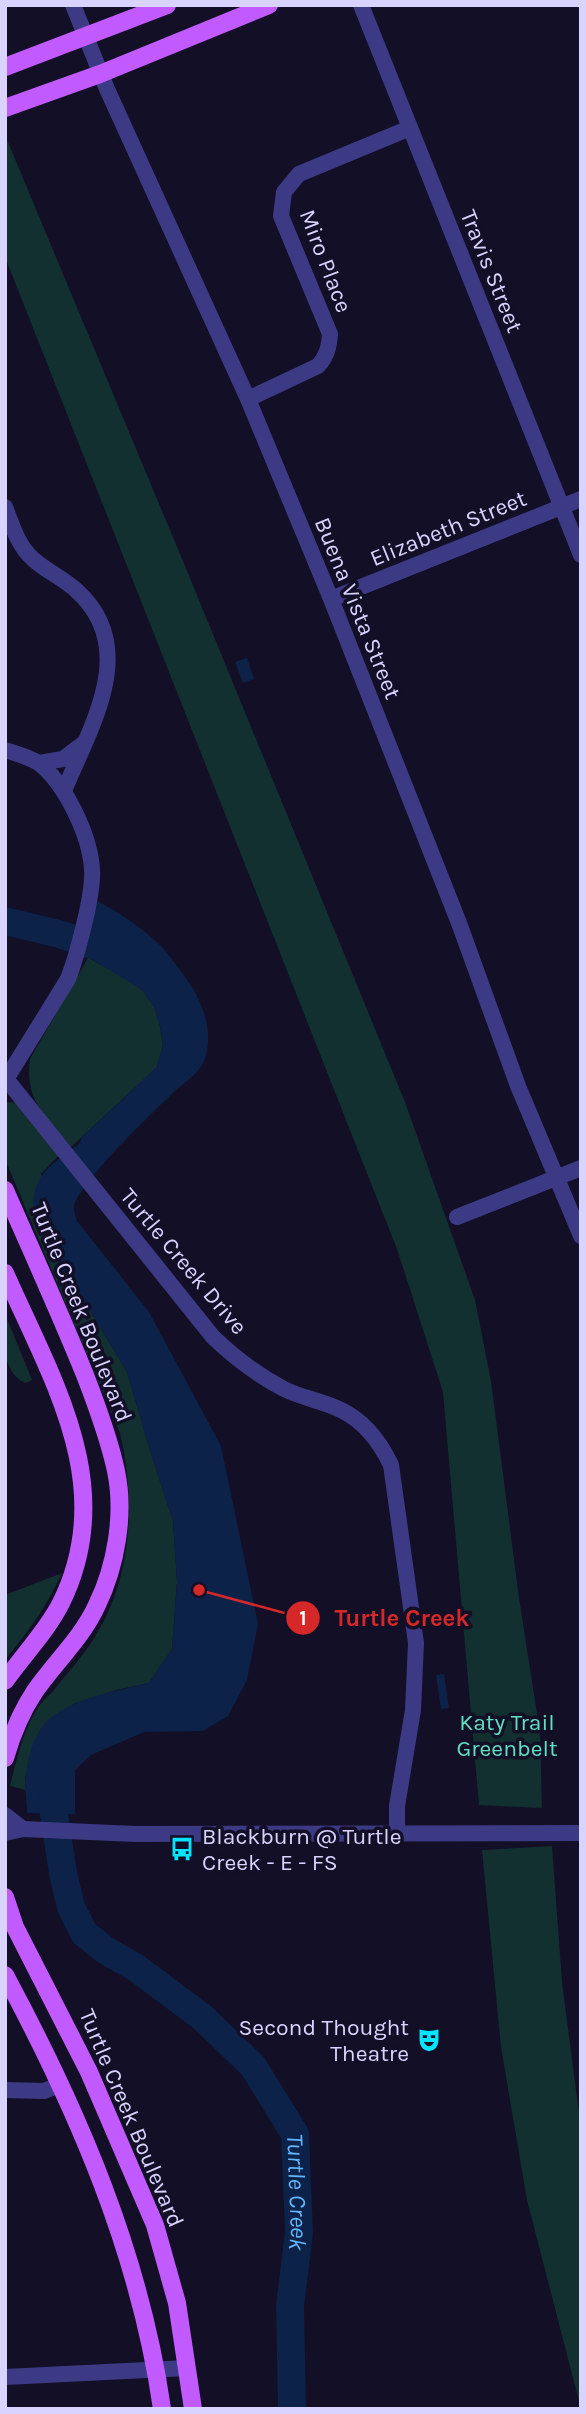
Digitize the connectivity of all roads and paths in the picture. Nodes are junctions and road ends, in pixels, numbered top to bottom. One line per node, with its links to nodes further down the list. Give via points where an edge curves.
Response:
1 (72, 5): 5 (street, Buena Vista Street)
2 (167, 5): 5 (main road)
3 (269, 5): 7 (main road)
4 (360, 5): 9 (street, Travis Street)
5 (85, 37): 6 (main road); 7 (street, Buena Vista Street)
6 (5, 67)
7 (100, 74): 8 (main road); 10 (street, Buena Vista Street)
8 (5, 108)
9 (410, 128): 10 (street, Miro Place, via 299,174 284,192 281,216 330,334 329,346 318,366); 13 (street, Travis Street)
10 (248, 399): 15 (street, Buena Vista Street)
11 (581, 499): 13 (street, Elizabeth Street)
12 (5, 507): 16 (street, via 30,556 74,587 101,623 107,642 107,686)
13 (562, 507): 14 (street, Travis Street); 15 (street, Elizabeth Street)
14 (581, 555)
15 (331, 599): 22 (street, Buena Vista Street)
16 (83, 744): 18 (street); 19 (street)
17 (5, 750): 18 (street)
18 (44, 769): 19 (street)
19 (64, 791): 20 (street, via 80,823 92,869 88,901 74,964 60,995)
20 (6, 1080): 33 (street, Turtle Creek Drive, via 187,1306 233,1356 286,1390 340,1409 370,1432 383,1449 391,1465 416,1653 414,1710 397,1806)
21 (581, 1168): 22 (street)
22 (556, 1177): 24 (street); 25 (street, Buena Vista Street)
23 (5, 1190): 27 (main road, Turtle Creek Boulevard)
24 (457, 1217)
25 (581, 1236)
26 (5, 1273): 28 (main road)
27 (86, 1378): 28 (main road); 30 (main road, Turtle Creek Boulevard, via 116,1472 118,1514 112,1561 97,1607 80,1636 36,1689)
28 (56, 1389): 29 (main road, via 82,1470 82,1536 60,1604)
29 (5, 1681)
30 (5, 1758)
31 (5, 1815): 32 (street)
32 (23, 1829): 33 (street); 34 (street)
33 (397, 1832): 35 (street)
34 (5, 1833)
35 (581, 1833)
36 (5, 1897): 38 (main road, Turtle Creek Boulevard, via 15,1927)
37 (5, 1975): 39 (main road)
38 (89, 2072): 39 (main road); 41 (main road, Turtle Creek Boulevard, via 155,2225 177,2303)
39 (59, 2085): 40 (street, via 44,2091); 42 (main road, via 121,2232)
40 (5, 2090)
41 (187, 2368): 42 (street); 45 (main road, Turtle Creek Boulevard)
42 (156, 2370): 43 (street); 44 (main road)
43 (5, 2377)
44 (162, 2409)
45 (193, 2409)

